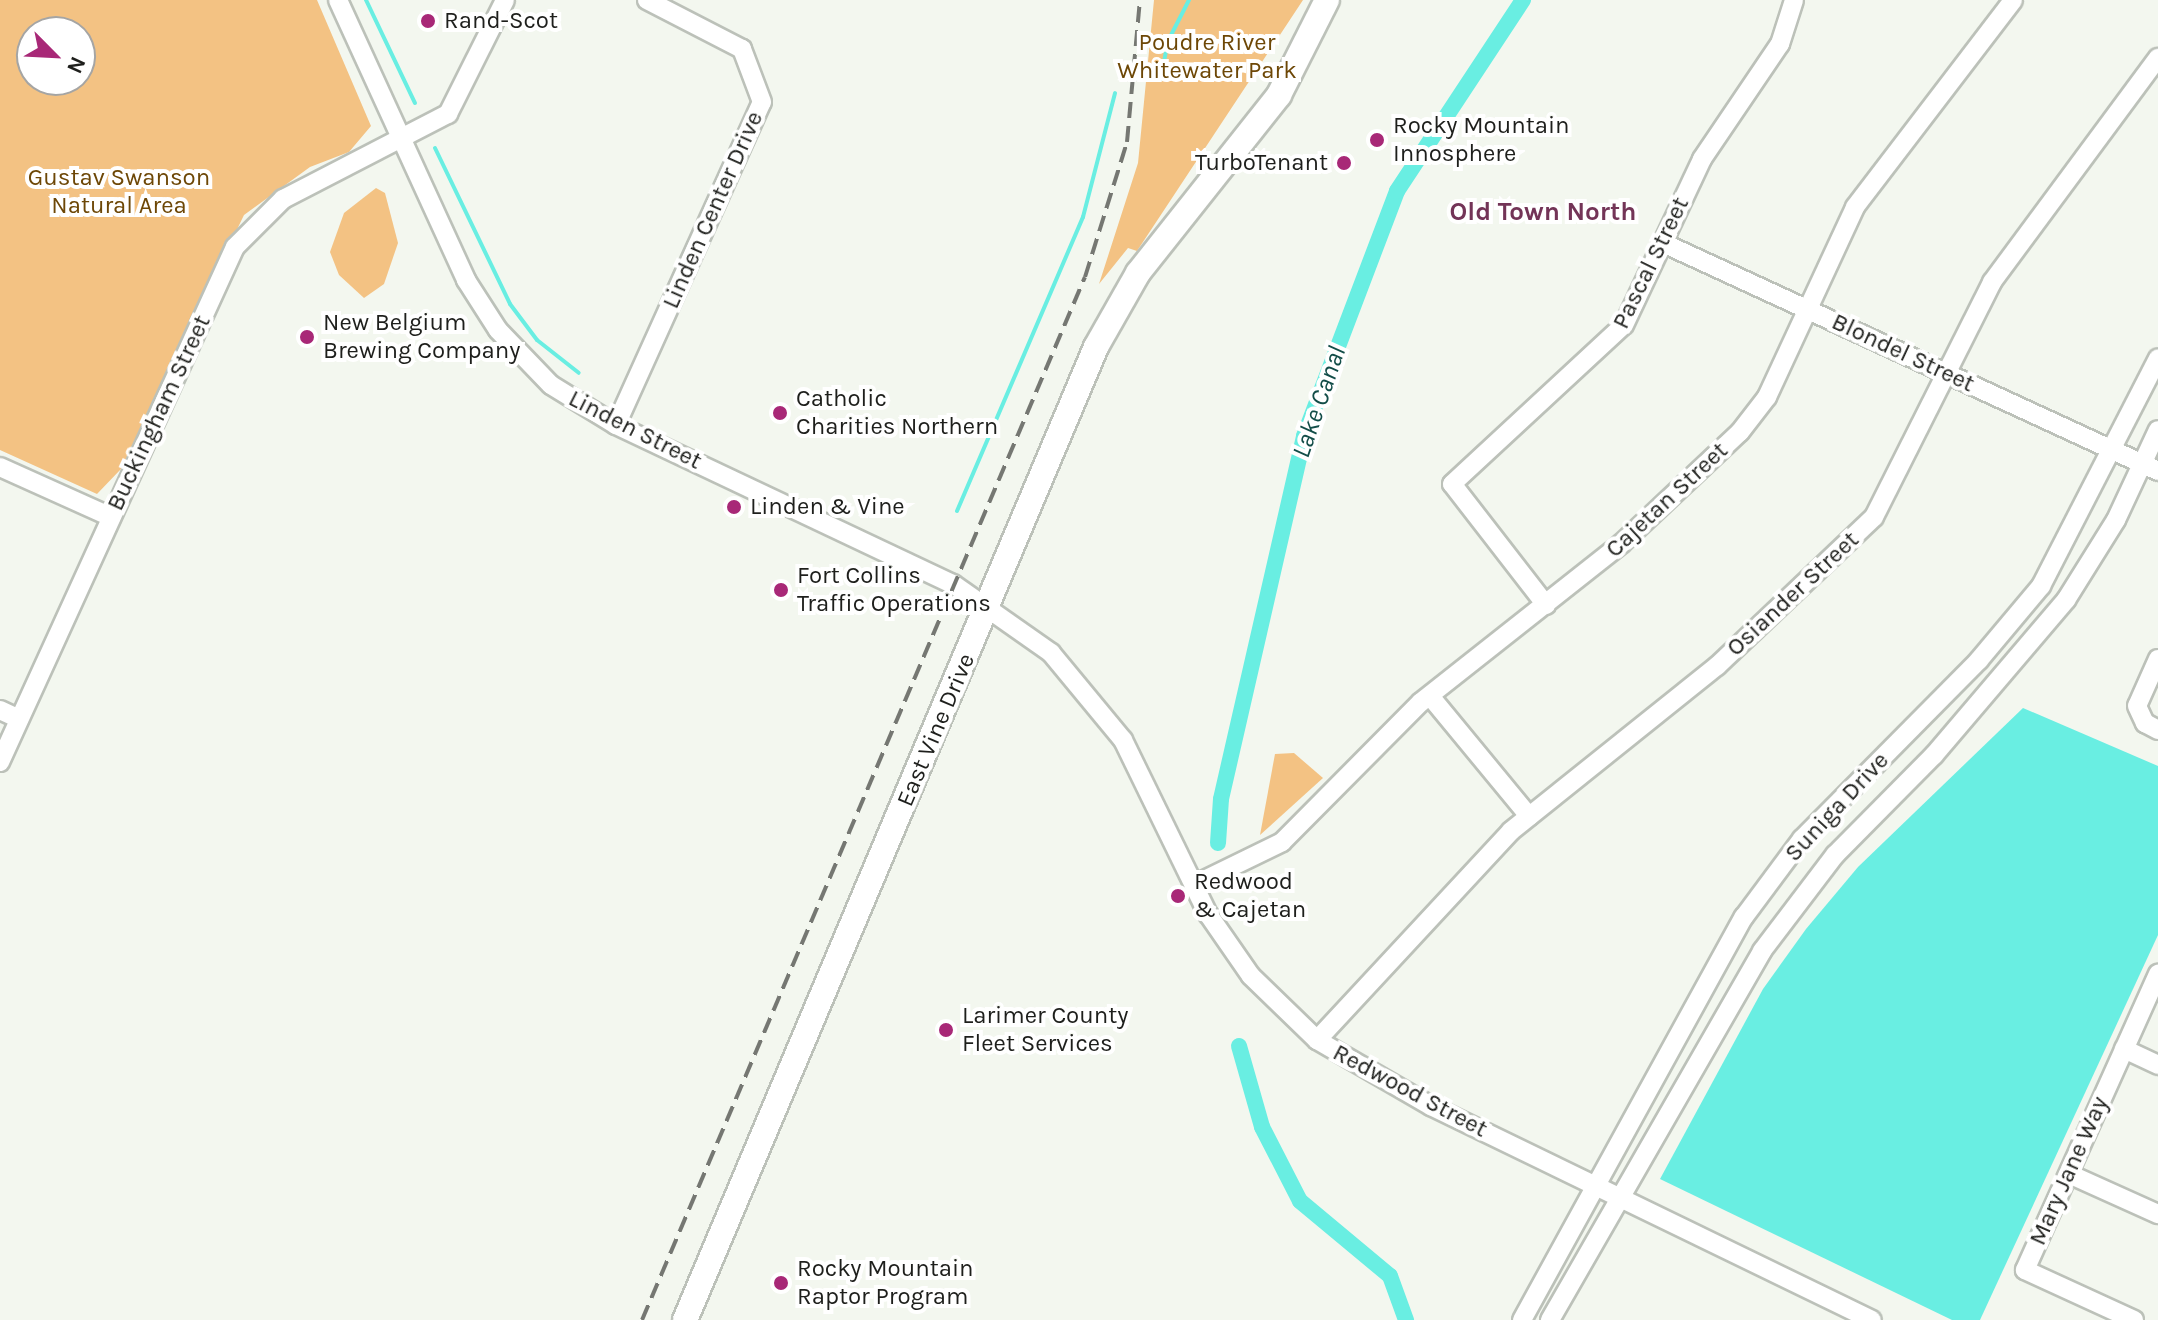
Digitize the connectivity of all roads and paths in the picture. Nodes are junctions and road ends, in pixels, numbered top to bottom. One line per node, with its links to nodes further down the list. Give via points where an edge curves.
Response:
1 (338, 0): 8 (street, Linden Street)
2 (505, 0): 8 (street, via 455,104 431,129)
3 (647, 0): 13 (street, Linden Center Drive, via 742,49 762,102)
4 (1327, 0): 20 (main road, East Vine Drive, via 1254,131 1119,303)
5 (1794, 0): 9 (street, Pascal Street, via 1780,44 1716,133)
6 (2013, 0): 10 (street, Cajetan Street, via 1855,207)
7 (2158, 58): 12 (street, Osiander Street, via 1992,282)
8 (403, 142): 13 (street, Linden Street, via 466,280 498,330 551,385); 18 (street, Buckingham Street, via 283,199 249,229)
9 (1663, 243): 10 (street, Blondel Street); 19 (street, Pascal Street, via 1613,340 1452,484)
10 (1807, 309): 12 (street, Blondel Street); 19 (street, Cajetan Street, via 1753,418)
11 (2158, 358): 15 (street, Suniga Drive)
12 (1947, 374): 15 (street, Blondel Street); 27 (street, Osiander Street, via 1874,517 1717,666)
13 (616, 425): 20 (street, Linden Street)
14 (2158, 430): 17 (street, Suniga Drive)
15 (2116, 451): 17 (street, Blondel Street); 34 (street, Suniga Drive, via 2041,586 1979,660 1802,839 1744,917)
16 (0, 467): 18 (street)
17 (2150, 467): 35 (street, Suniga Drive, via 2066,600 1986,697 1835,855 1762,951)
18 (111, 517): 24 (street, Buckingham Street)
19 (1546, 605): 22 (street, Cajetan Street)
20 (988, 607): 28 (street, Redwood Street, via 1051,653 1098,701 1148,785); 37 (main road, East Vine Drive)
21 (2158, 659): 25 (street, via 2137,706 2145,723)
22 (1430, 696): 27 (street); 28 (street, Cajetan Street, via 1282,842)
23 (0, 710): 24 (street)
24 (19, 719): 26 (street, Buckingham Street)
25 (2158, 730)
26 (0, 762)
27 (1529, 816): 30 (street, Osiander Street)
28 (1194, 885): 30 (street, Redwood Street, via 1251,976)
29 (2158, 974): 31 (street, Mary Jane Way)
30 (1317, 1040): 34 (street, Redwood Street, via 1431,1106)
31 (2124, 1049): 32 (street); 33 (street, Mary Jane Way)
32 (2158, 1065)
33 (2069, 1174): 36 (street); 41 (street, Mary Jane Way, via 2025,1270)
34 (1593, 1184): 35 (street, Redwood Street); 38 (street, Suniga Drive)
35 (1620, 1198): 39 (street, Suniga Drive); 40 (street, Redwood Street)
36 (2158, 1214)
37 (685, 1320)
38 (1522, 1320)
39 (1550, 1320)
40 (1872, 1320)
41 (2134, 1320)

